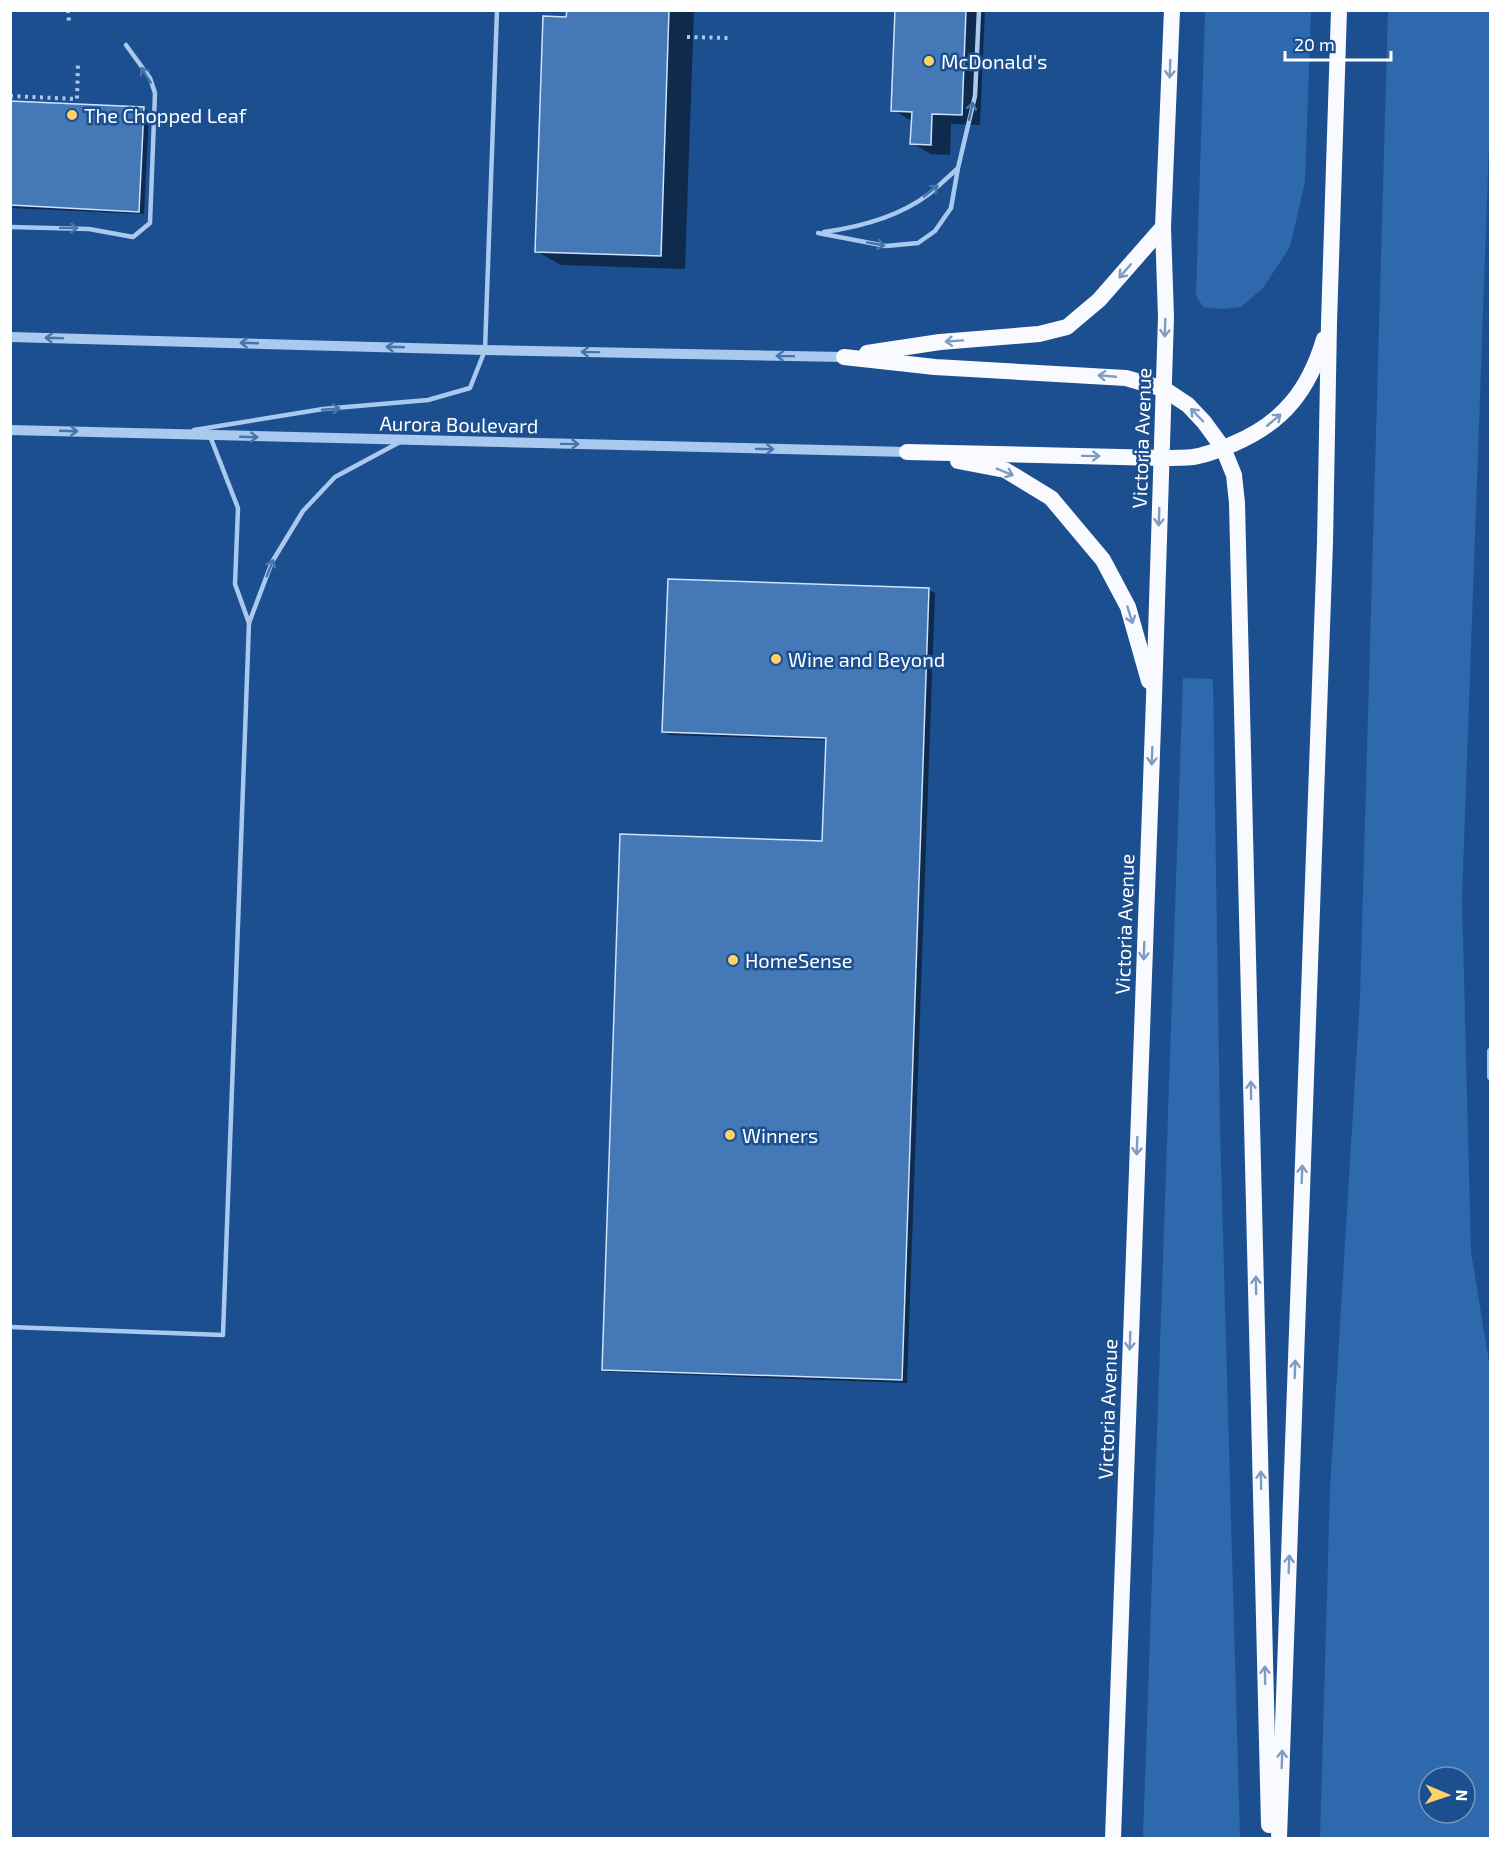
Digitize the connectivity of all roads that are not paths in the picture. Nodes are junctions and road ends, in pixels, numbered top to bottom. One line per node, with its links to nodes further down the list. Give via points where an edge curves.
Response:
1 (497, 10): 11 (lane)
2 (979, 10): 6 (lane, one-way to 2, via 975,96)
3 (1172, 10): 8 (highway, Victoria Avenue, one-way to 8)
4 (1339, 10): 9 (highway)
5 (126, 45): 7 (lane, one-way to 5, via 88,229 133,237 150,223 155,93 150,78)
6 (958, 168): 6 (lane, via 951,208 935,231 918,243 886,246 818,233 852,228 902,210 928,195)
7 (10, 227)
8 (1163, 227): 12 (highway, one-way to 12, via 1100,300 1067,327 1039,334 940,342); 13 (highway, Victoria Avenue, one-way to 13)
9 (1329, 323): 18 (highway, one-way to 9, via 1257,434 1290,406 1309,377); 28 (highway, one-way to 9, via 1324,567)
10 (10, 337): 11 (street, one-way to 10)
11 (485, 350): 12 (street, one-way to 11); 15 (lane, one-way to 11, via 323,409 428,400 470,388)
12 (844, 357): 13 (highway, one-way to 12, via 1126,378 935,367)
13 (1164, 389): 18 (highway, one-way to 13, via 1188,405); 20 (highway, Victoria Avenue)
14 (10, 430): 15 (street, Aurora Boulevard, one-way to 15)
15 (169, 434): 16 (street, Aurora Boulevard)
16 (209, 435): 17 (street, Aurora Boulevard, one-way to 17); 21 (lane, via 238,508 235,584)
17 (402, 441): 19 (street, Aurora Boulevard, one-way to 19); 21 (lane, one-way to 17, via 272,562 303,511 335,477)
18 (1223, 448): 20 (highway, via 1194,457); 27 (highway, one-way to 18, via 1237,503 1234,475)
19 (907, 452): 20 (highway, one-way to 20); 22 (highway, one-way to 22, via 1005,470 1051,498 1103,560 1128,606)
20 (1161, 458): 22 (highway, Victoria Avenue, one-way to 22)
21 (249, 623): 25 (lane, via 223,1335)
22 (1154, 698): 26 (highway, Victoria Avenue, one-way to 26)
23 (1491, 1051): 24 (street)
24 (1491, 1077)
25 (10, 1328)
26 (1113, 1839)
27 (1269, 1839)
28 (1279, 1839)

